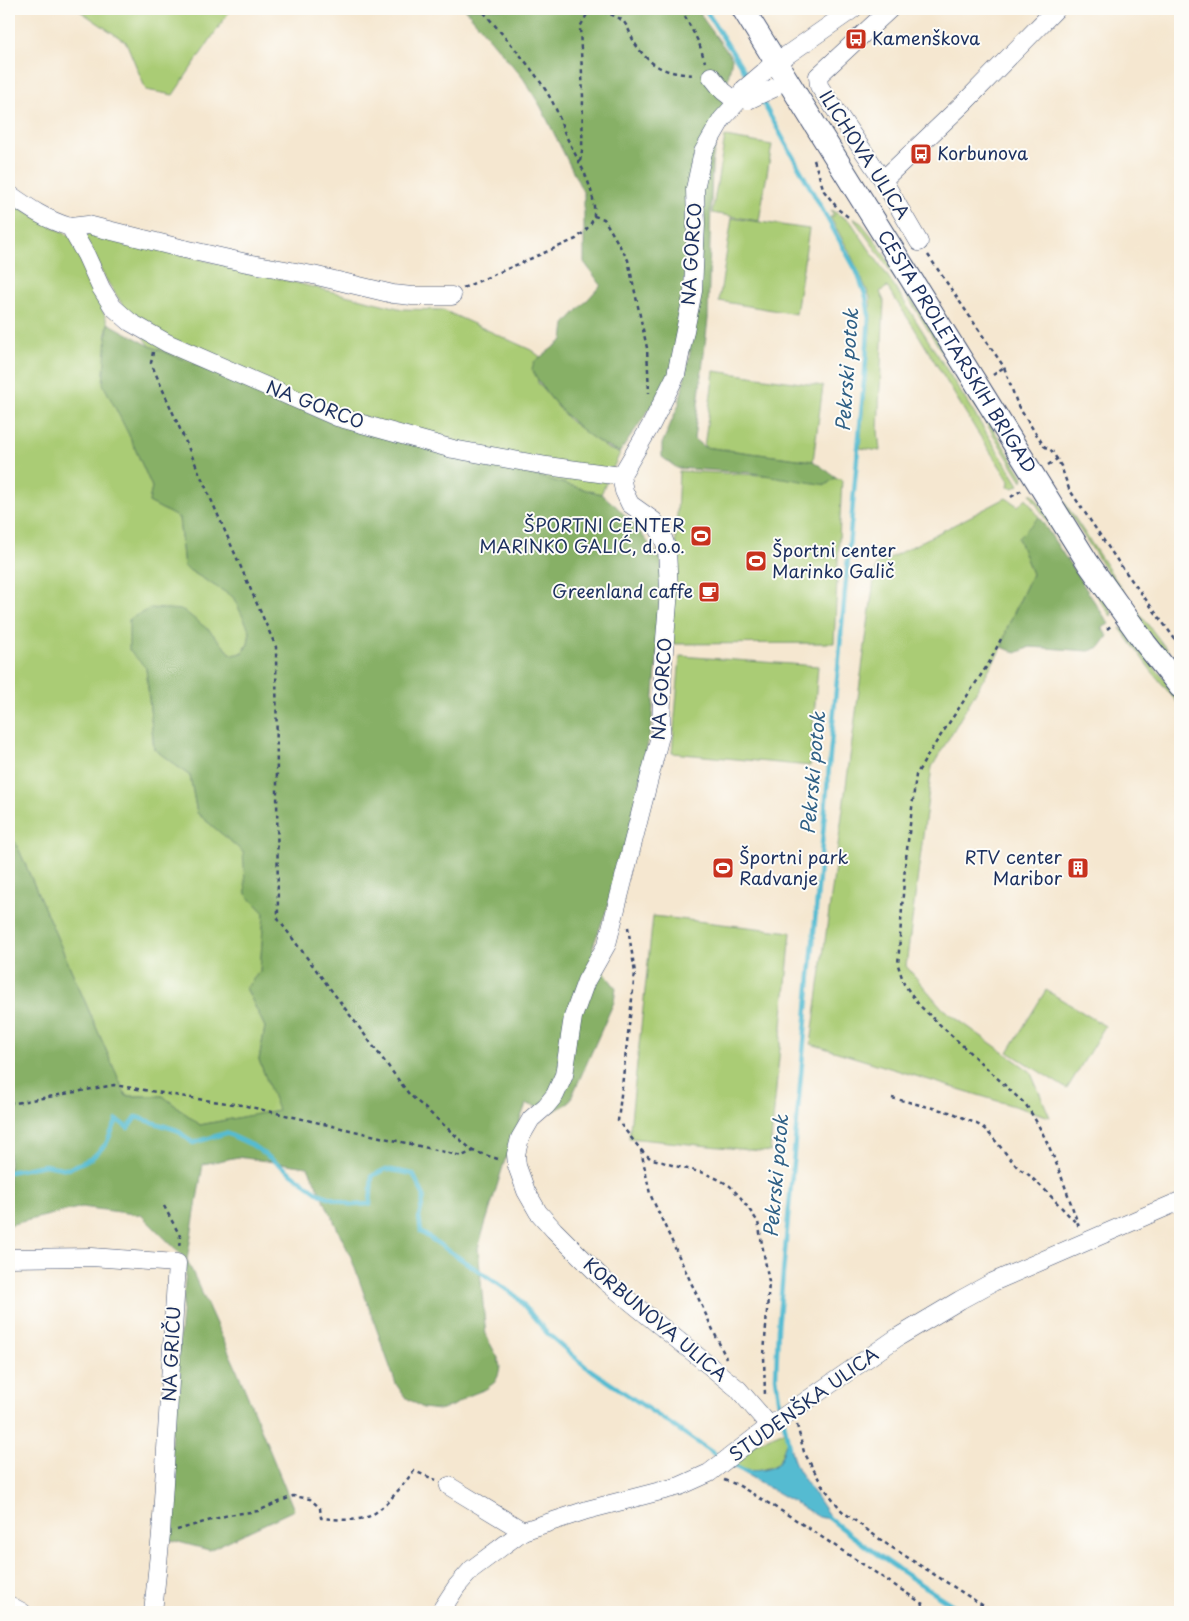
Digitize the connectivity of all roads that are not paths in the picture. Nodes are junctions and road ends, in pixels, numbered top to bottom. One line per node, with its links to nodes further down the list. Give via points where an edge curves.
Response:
1 (743, 9): 5 (main road, CESTA PROLETARSKIH BRIGAD)
2 (853, 9): 5 (street)
3 (890, 9): 8 (street, ILICHOVA ULICA, via 818,76 819,86)
4 (1056, 9): 8 (street)
5 (776, 75): 7 (street, bridge); 14 (main road, CESTA PROLETARSKIH BRIGAD, via 1088,563 1145,644)
6 (711, 76): 7 (street, via 723,91)
7 (742, 98): 13 (street, NA GORCO, via 722,119 703,152 696,190 693,291 676,375 652,425)
8 (883, 180): 11 (street, ILICHOVA ULICA)
9 (9, 194): 10 (street, via 41,216)
10 (70, 227): 12 (street, via 88,225 393,294); 13 (street, NA GORCO, via 113,307 130,322 156,336 337,417 453,449)
11 (919, 242)
12 (452, 296)
13 (621, 476): 15 (street, NA GORCO, via 630,504 654,521 662,535 667,549 669,591 661,732)
14 (1180, 686)
15 (607, 944): 18 (street, KORBUNOVA ULICA, via 586,981 573,1017 564,1076 555,1095 531,1119 520,1138 517,1166 538,1212 605,1281 738,1389)
16 (1180, 1201): 18 (street, STUDENŠKA ULICA, via 993,1282 898,1338 792,1412)
17 (9, 1258): 23 (street, NA GRIČU, via 91,1257 178,1263)
18 (769, 1422): 20 (street, STUDENŠKA ULICA, via 714,1470 680,1486 587,1510)
19 (449, 1486): 20 (street)
20 (523, 1531): 24 (street, STUDENŠKA ULICA, via 472,1569)
21 (9, 1605): 22 (street)
22 (22, 1612)
23 (153, 1612)
24 (440, 1612)

